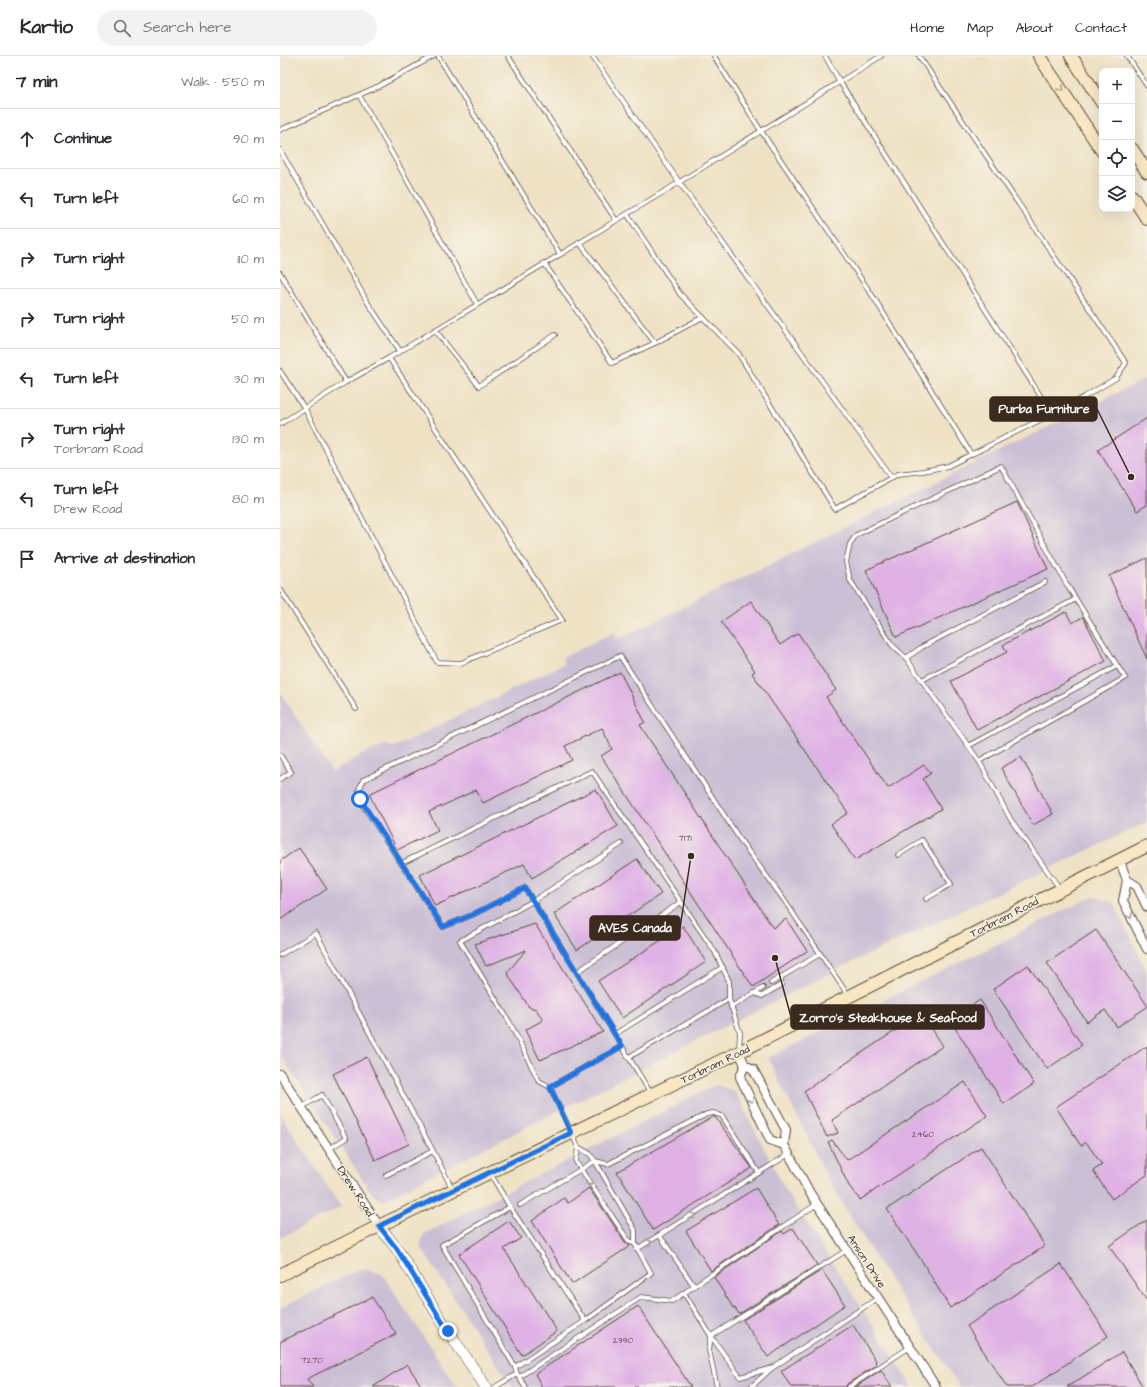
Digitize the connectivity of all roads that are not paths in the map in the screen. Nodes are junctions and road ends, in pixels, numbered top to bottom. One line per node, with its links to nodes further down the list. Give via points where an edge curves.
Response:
1 (434, 56): 14 (lane)
2 (438, 56): 28 (lane)
3 (508, 56): 26 (lane)
4 (592, 56): 22 (lane)
5 (714, 56): 17 (lane)
6 (825, 56): 12 (lane)
7 (882, 56): 12 (lane)
8 (919, 56): 41 (lane, via 1126,363 1116,378)
9 (1039, 56): 18 (main road, one-way to 18)
10 (1071, 56): 15 (main road)
11 (1127, 56): 13 (lane)
12 (840, 82): 17 (lane); 41 (lane)
13 (1147, 86)
14 (358, 95): 16 (lane); 31 (lane)
15 (1099, 98)
16 (280, 130)
17 (761, 131): 22 (lane); 43 (lane, via 874,298)
18 (1099, 146)
19 (280, 150): 36 (lane, via 368,303)
20 (1135, 154): 21 (main road)
21 (1147, 172)
22 (679, 182): 24 (lane); 44 (lane)
23 (1135, 201): 25 (main road)
24 (627, 214): 26 (lane); 32 (lane, via 680,294)
25 (1147, 219)
26 (616, 220): 27 (lane)
27 (580, 242): 28 (lane); 35 (lane)
28 (560, 254): 29 (lane)
29 (544, 263): 31 (lane); 35 (lane, via 612,363)
30 (280, 273): 39 (lane)
31 (477, 304): 33 (lane)
32 (703, 317): 35 (lane); 44 (lane, via 738,352 836,509)
33 (435, 330): 34 (lane, via 479,386); 36 (lane)
34 (555, 335)
35 (655, 344)
36 (400, 351): 37 (lane)
37 (389, 358): 39 (lane); 40 (lane, via 562,620 461,663 437,662)
38 (280, 371): 40 (lane)
39 (346, 382): 40 (lane)
40 (305, 409): 42 (lane)
41 (1052, 414): 43 (lane)
42 (280, 424)
43 (972, 454): 44 (lane, via 948,466)
44 (891, 477)
45 (1045, 582): 48 (lane)
46 (280, 589): 51 (lane)
47 (1076, 599): 48 (lane, via 1001,466 856,535 850,544 846,562 850,580 892,645); 49 (lane); 50 (lane)
48 (906, 658): 50 (lane)
49 (1117, 666): 52 (lane); 54 (lane, via 1125,678)
50 (922, 680): 52 (lane)
51 (356, 709)
52 (968, 746): 54 (lane)
53 (280, 755): 55 (lane, via 291,772)
54 (979, 761): 62 (lane, via 1011,820)
55 (280, 779)
56 (621, 844): 64 (lane)
57 (1147, 846): 59 (main road, Torbram Road)
58 (898, 855): 63 (lane, via 922,840 952,884)
59 (1119, 859): 61 (street); 62 (main road, Torbram Road)
60 (402, 864): 64 (lane, via 443,927 525,888); 65 (lane, via 592,772); 68 (lane, via 360,799 359,790 363,780 620,656 743,844)
61 (1127, 880): 66 (street, via 1137,886); 67 (street, one-way to 67, via 1123,901)
62 (1060, 889): 76 (main road, Torbram Road)
63 (926, 899)
64 (533, 901): 71 (lane); 85 (lane, via 460,940 509,1021 539,1081)
65 (681, 902): 70 (lane); 71 (lane)
66 (1147, 907)
67 (1147, 949)
68 (820, 954): 72 (lane); 76 (lane)
69 (280, 955): 92 (lane, via 316,933)
70 (723, 967): 77 (lane, via 729,981); 79 (lane)
71 (577, 972): 79 (lane)
72 (781, 977): 73 (lane); 75 (lane, via 780,985 762,996)
73 (771, 983)
74 (763, 988): 75 (lane)
75 (754, 993): 78 (lane)
76 (849, 996): 81 (main road, Torbram Road)
77 (729, 999): 78 (lane); 82 (lane)
78 (731, 1006): 81 (lane, via 740,1033)
79 (615, 1034): 80 (lane)
80 (622, 1046): 82 (lane); 85 (lane)
81 (739, 1052): 83 (street, Anson Drive); 86 (main road, Torbram Road)
82 (629, 1057): 86 (lane)
83 (745, 1065): 89 (street, Anson Drive, via 753,1069 786,1130); 89 (street, one-way to 89, via 740,1077 770,1140)
84 (280, 1074): 87 (street, Drew Road)
85 (550, 1087): 88 (lane)
86 (651, 1094): 88 (main road, Torbram Road)
87 (302, 1107): 91 (street, Drew Road); 91 (lane, via 322,1095 346,1138)
88 (571, 1133): 90 (lane); 96 (main road, Torbram Road)
89 (784, 1145): 93 (street, Anson Drive)
90 (578, 1148): 94 (lane, via 590,1154); 95 (lane, via 576,1162)
91 (329, 1149): 103 (street, Drew Road)
92 (433, 1150): 98 (lane); 99 (lane)
93 (789, 1154): 97 (lane); 100 (street, Anson Drive)
94 (595, 1161): 95 (lane); 97 (lane, via 608,1164 707,1114 714,1113 722,1116); 105 (lane, via 635,1230)
95 (581, 1169): 101 (lane); 105 (lane, one-way to 105, via 628,1240)
96 (490, 1173): 99 (main road, Torbram Road); 102 (lane)
97 (759, 1173): 104 (lane, one-way to 97)
98 (386, 1175)
99 (453, 1190): 103 (main road, Torbram Road)
100 (817, 1204): 107 (street, Anson Drive); 109 (lane)
101 (520, 1205)
102 (510, 1208): 112 (lane); 115 (lane, via 442,1245)
103 (379, 1226): 108 (main road, Torbram Road); 118 (street, Drew Road, via 397,1249)
104 (660, 1236): 106 (lane, one-way to 104); 109 (lane)
105 (634, 1244): 106 (lane)
106 (637, 1249): 112 (lane, via 651,1273)
107 (847, 1250): 111 (street, Anson Drive); 113 (lane)
108 (280, 1275)
109 (694, 1286): 110 (lane)
110 (684, 1293): 113 (lane); 117 (lane, via 672,1301 641,1297)
111 (878, 1298): 114 (street, Anson Drive); 116 (lane)
112 (585, 1321): 115 (lane)
113 (712, 1336): 116 (lane, via 740,1377); 121 (lane, via 709,1350)
114 (910, 1347): 123 (lane); 124 (street, Anson Drive)
115 (515, 1367): 117 (lane)
116 (772, 1368): 122 (lane)
117 (518, 1376): 119 (lane); 120 (lane)
118 (486, 1387)
119 (495, 1387)
120 (525, 1387)
121 (717, 1387)
122 (751, 1387)
123 (849, 1387)
124 (936, 1387)

